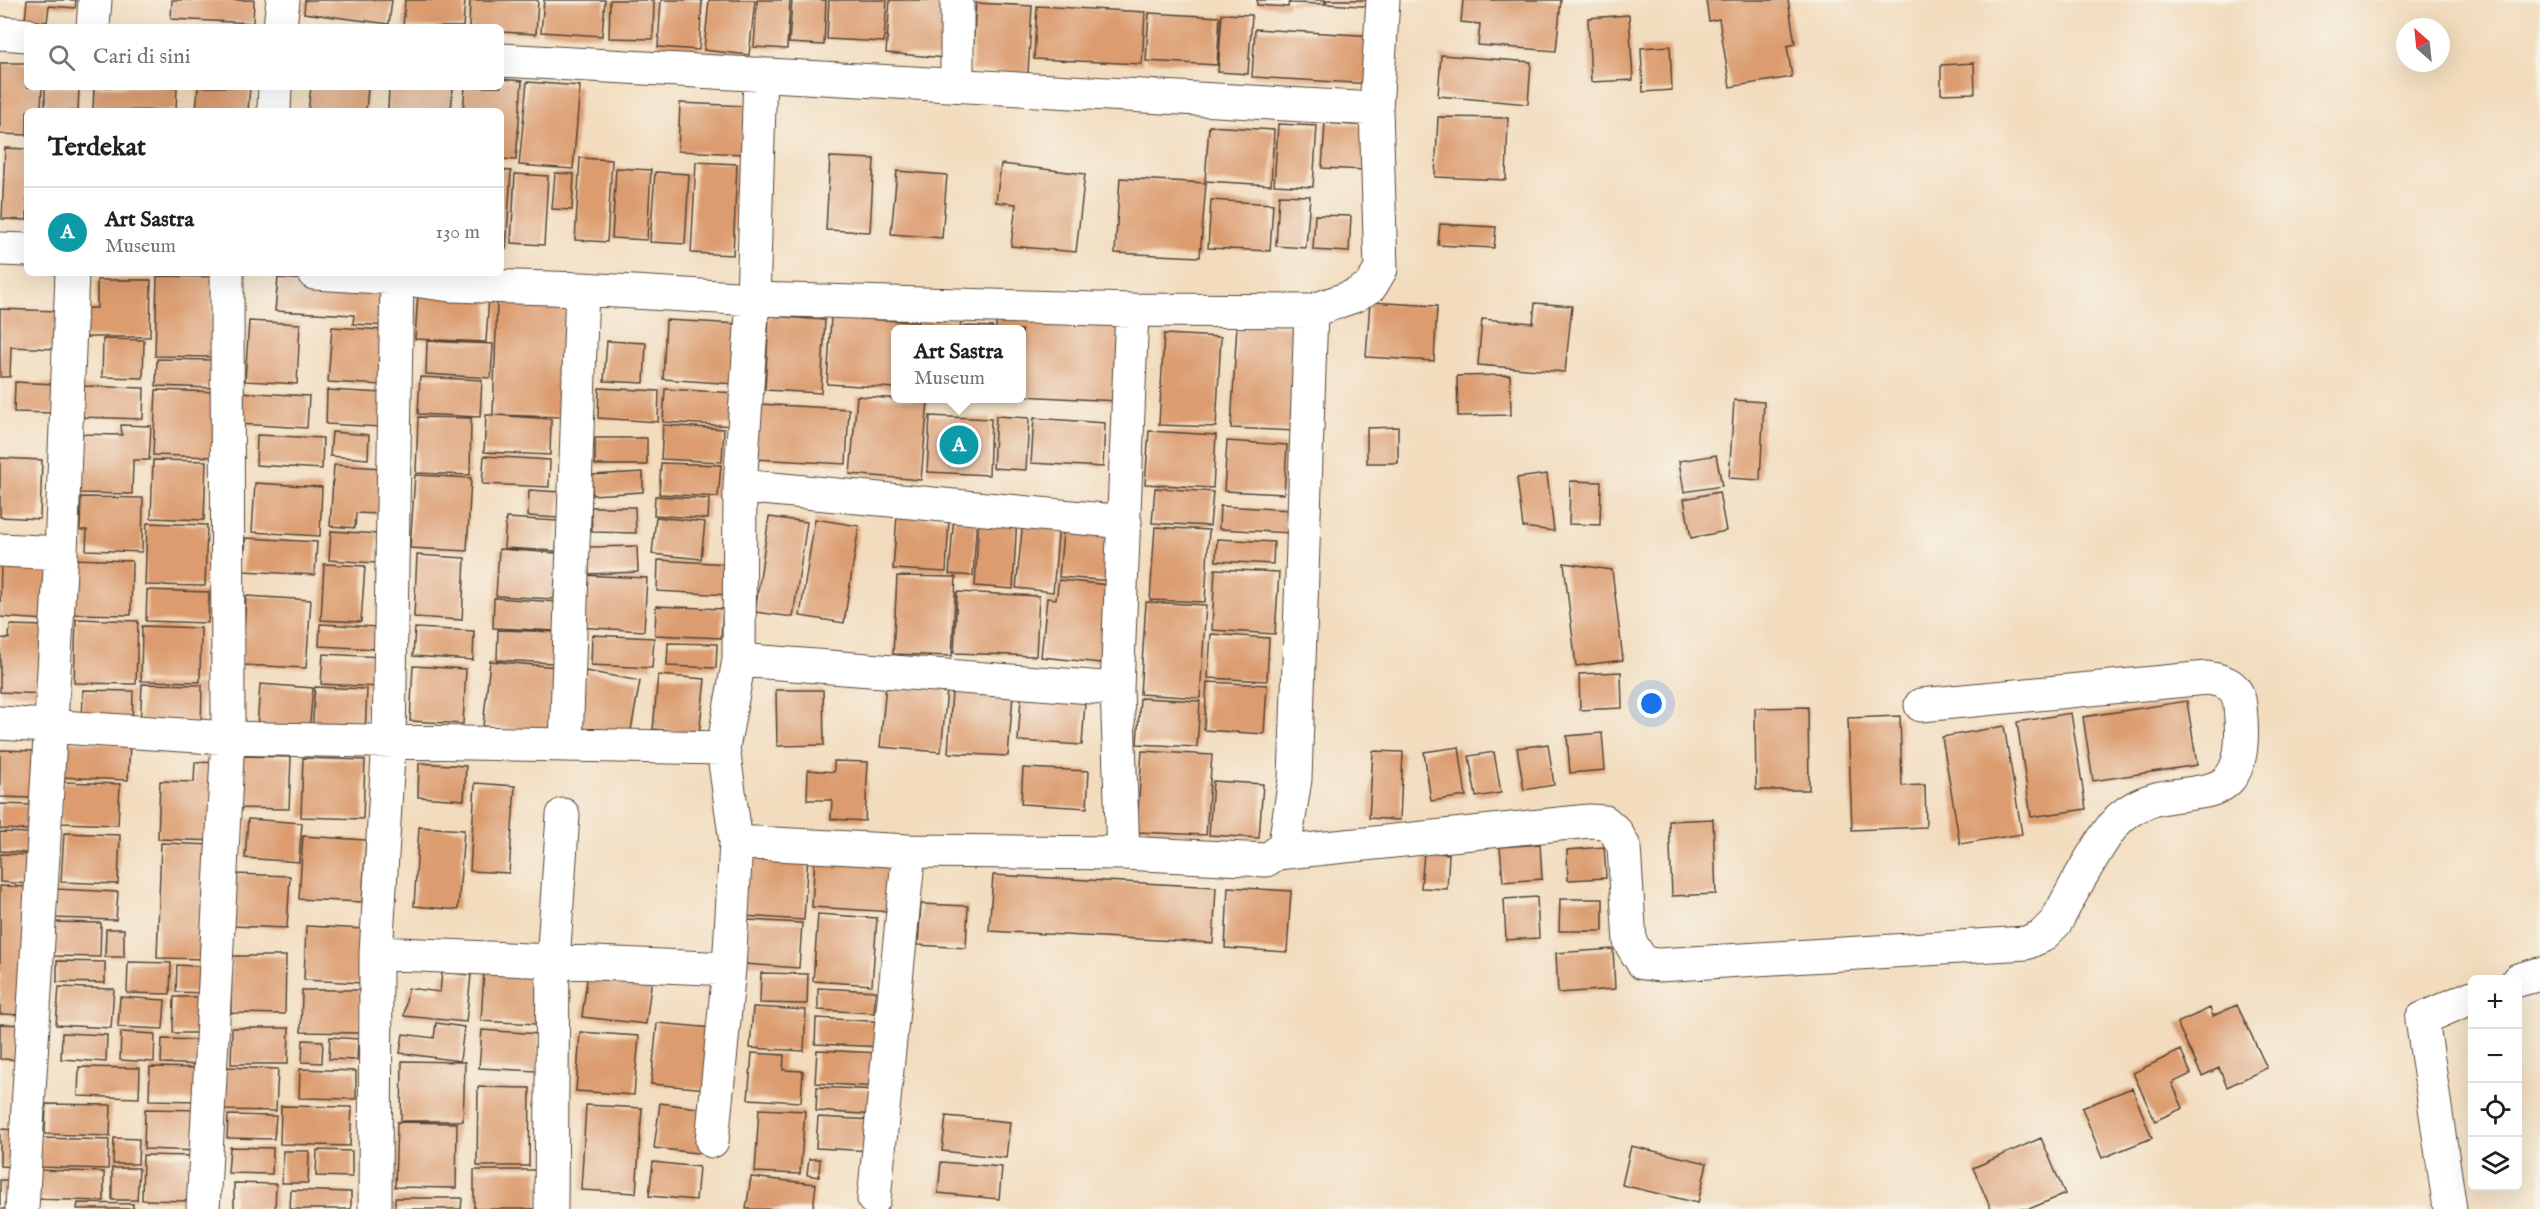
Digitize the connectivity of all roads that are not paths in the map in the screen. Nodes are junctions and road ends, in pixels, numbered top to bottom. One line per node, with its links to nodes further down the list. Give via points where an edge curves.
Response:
1 (95, 0): 5 (street)
2 (283, 0): 6 (street)
3 (957, 0): 11 (street)
4 (1383, 0): 14 (street)
5 (93, 24)
6 (280, 24)
7 (0, 33): 8 (street)
8 (24, 35)
9 (504, 60): 10 (street)
10 (760, 74): 11 (street); 22 (street)
11 (957, 84): 14 (street)
12 (275, 90): 13 (street)
13 (274, 108)
14 (1376, 109): 24 (street, via 1381,269 1371,286)
15 (0, 249): 16 (street)
16 (24, 250)
17 (72, 276): 28 (street)
18 (227, 276): 34 (street)
19 (364, 276): 20 (street)
20 (397, 278): 21 (street, via 450,285); 35 (street)
21 (582, 289): 22 (street); 36 (street)
22 (753, 299): 23 (street); 25 (street)
23 (1132, 310): 24 (street); 26 (street)
24 (1311, 311): 41 (street, via 1295,778 1285,844)
25 (740, 486): 26 (street); 29 (street)
26 (1125, 522): 30 (street)
27 (0, 550): 28 (street)
28 (61, 553): 33 (street)
29 (739, 660): 30 (street); 37 (street)
30 (1117, 689): 42 (street)
31 (1921, 705): 41 (street, via 2206,678 2226,681 2237,690 2241,760 2232,776 2217,788 2135,807 2119,819 2056,922 2042,936 2026,943 1671,965 1643,963 1630,942 1624,847 1605,822)
32 (0, 723): 33 (street)
33 (51, 728): 34 (street); 51 (street)
34 (228, 738): 35 (street); 52 (street)
35 (389, 740): 36 (street); 43 (street)
36 (566, 745): 37 (street)
37 (723, 748): 39 (street)
38 (564, 815): 44 (street)
39 (736, 842): 40 (street); 45 (street)
40 (909, 851): 42 (street); 50 (street)
41 (1277, 853): 42 (street, via 1266,860)
42 (1123, 854)
43 (376, 953): 44 (street); 53 (street)
44 (553, 963): 45 (street); 54 (street)
45 (729, 969): 49 (street)
46 (2540, 974): 47 (street)
47 (2522, 979)
48 (2468, 999): 55 (street, via 2422,1019)
49 (712, 1141)
50 (874, 1199)
51 (22, 1209)
52 (203, 1209)
53 (375, 1209)
54 (551, 1209)
55 (2450, 1209)

